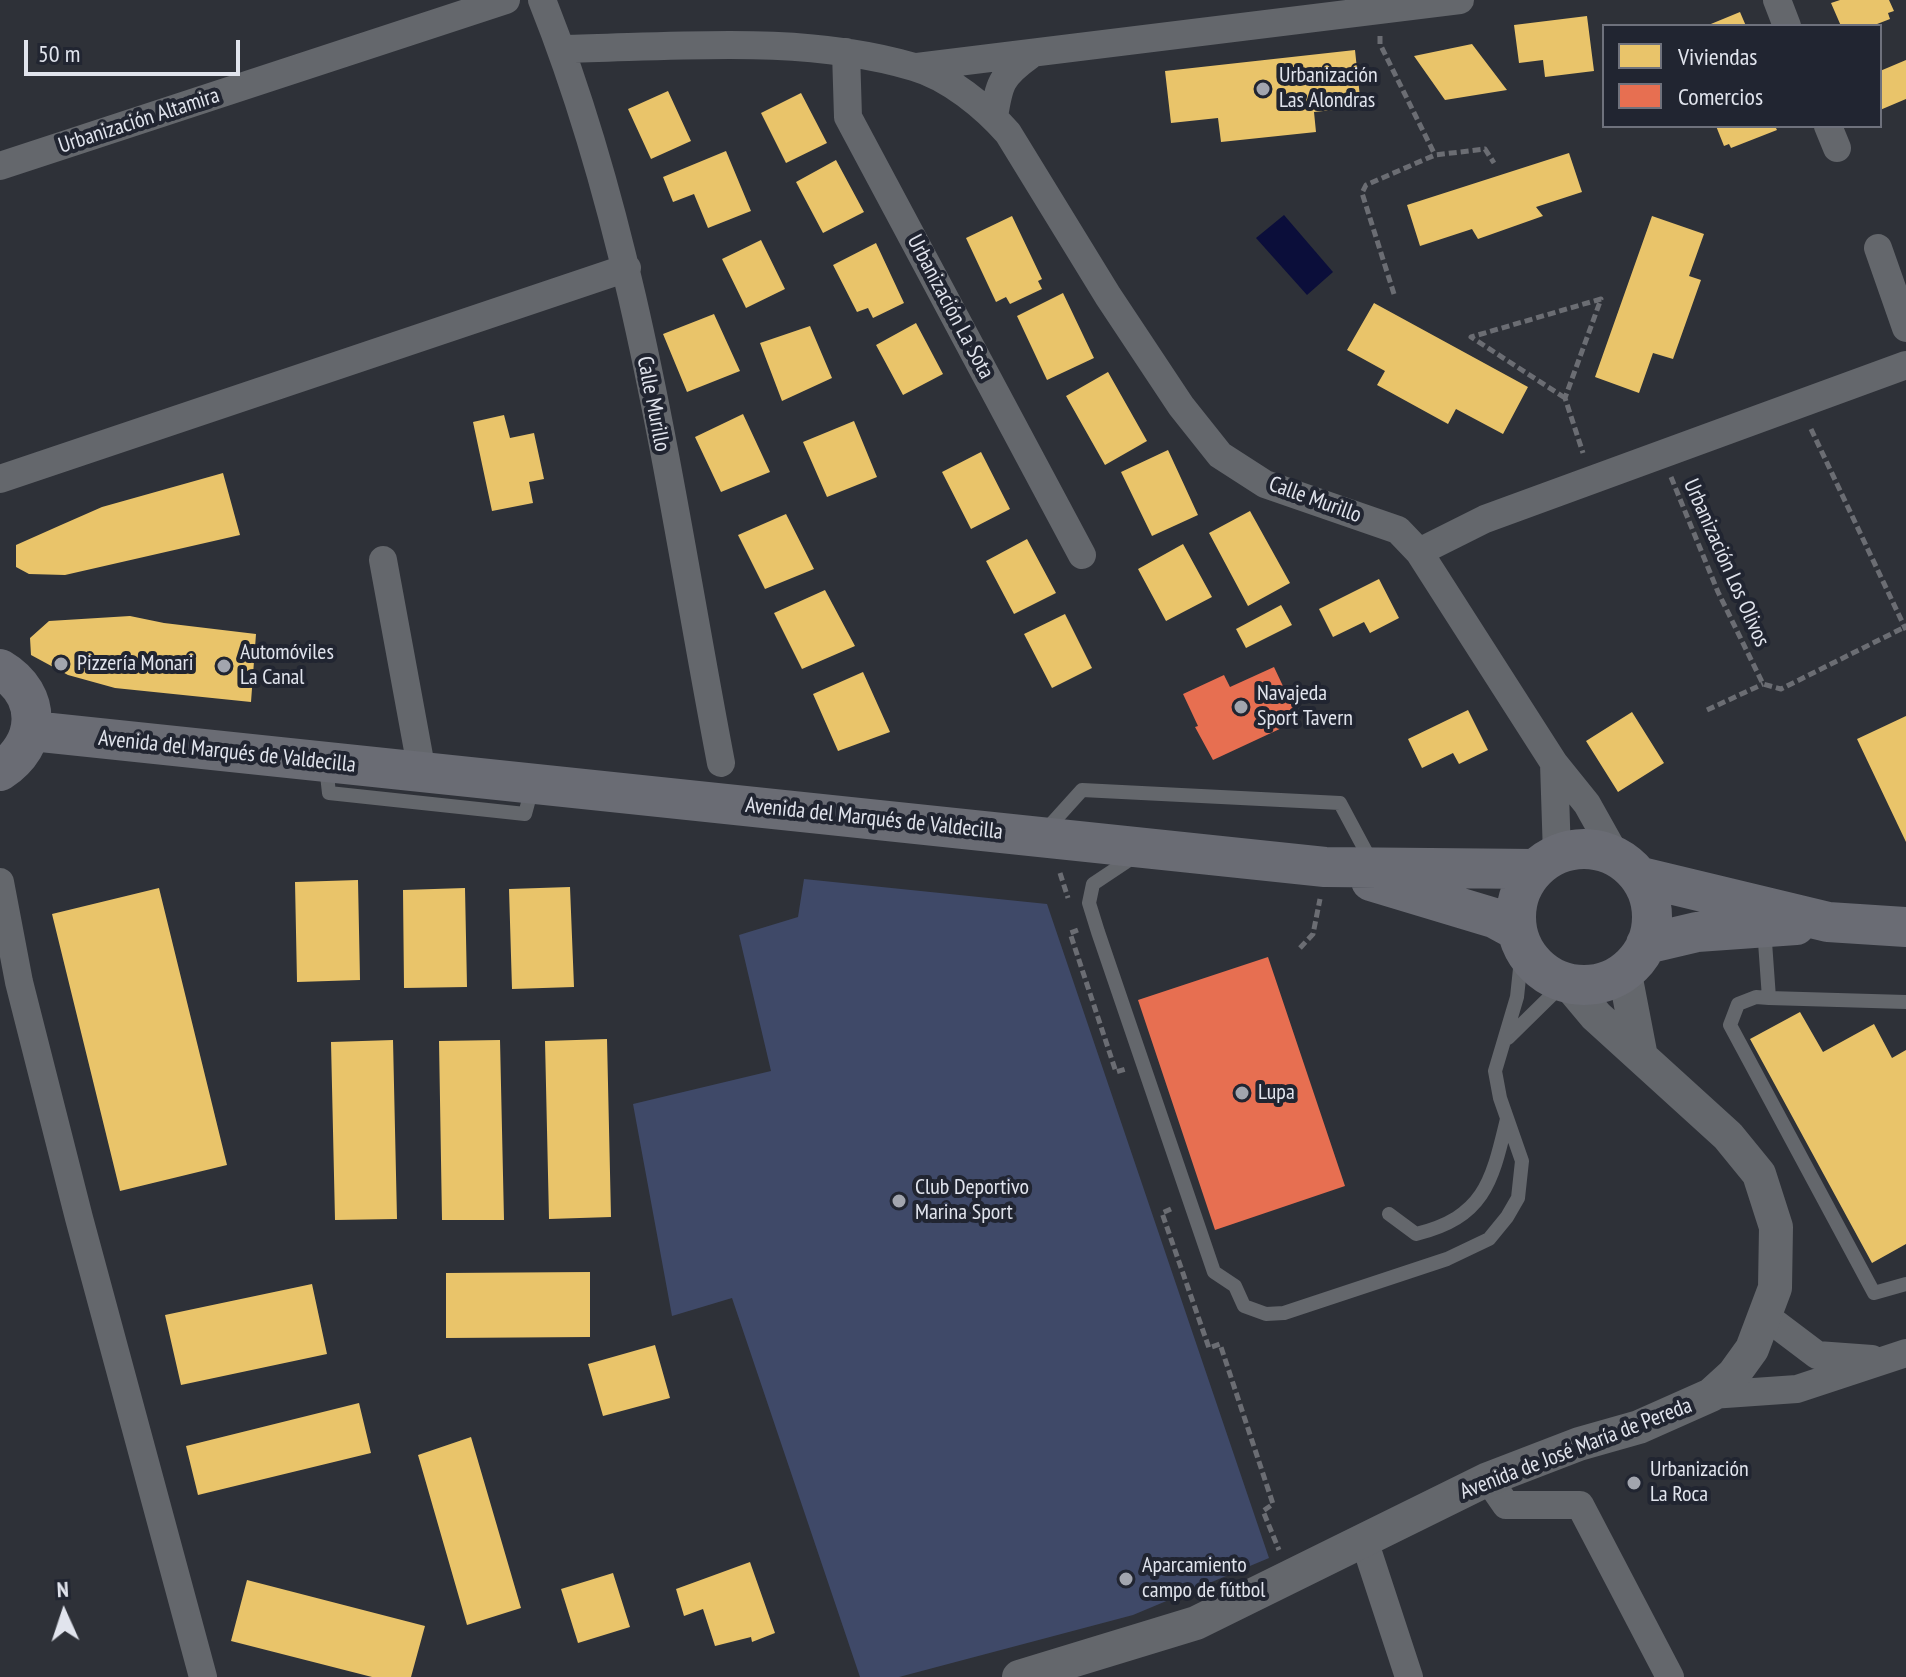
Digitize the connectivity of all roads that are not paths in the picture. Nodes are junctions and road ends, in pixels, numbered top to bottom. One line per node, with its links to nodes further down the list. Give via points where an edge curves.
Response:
1 (506, 0): 11 (street, Urbanización Altamira)
2 (542, 0): 6 (street, Calle Murillo)
3 (1460, 0): 8 (street, Calle Murillo)
4 (1777, 0): 5 (street)
5 (1786, 24)
6 (562, 49): 7 (street, Calle Murillo, via 751,46); 13 (street, Calle Murillo)
7 (846, 52): 9 (street, Calle Murillo); 18 (street, Urbanización La Sota, via 848,117)
8 (1029, 56): 9 (street, Calle Murillo); 10 (street, via 1006,73)
9 (917, 67): 10 (street, Calle Murillo)
10 (994, 117): 17 (street, Calle Murillo, via 1181,406 1220,455 1265,484 1398,530)
11 (0, 166)
12 (1878, 248): 14 (street)
13 (627, 268): 16 (street); 23 (street, Calle Murillo)
14 (1906, 328)
15 (1906, 365): 17 (street, via 1485,519)
16 (0, 479)
17 (1419, 552): 24 (street, Calle Murillo)
18 (1082, 555)
19 (383, 560): 26 (street)
20 (0, 669): 21 (main road, via 27,695)
21 (32, 731): 22 (main road, Avenida del Marqués de Valdecilla); 25 (main road, via 15,761)
22 (326, 762): 26 (main road, Avenida del Marqués de Valdecilla); 27 (lane, via 329,793 525,814)
23 (721, 763)
24 (1554, 763): 30 (street); 31 (street, Calle Murillo)
25 (0, 771)
26 (422, 772): 27 (main road, Avenida del Marqués de Valdecilla)
27 (534, 783): 28 (main road, Avenida del Marqués de Valdecilla)
28 (1040, 837): 29 (main road, Avenida del Marqués de Valdecilla); 32 (lane, via 1082,790 1340,803)
29 (1148, 847): 34 (main road, Avenida del Marqués de Valdecilla); 45 (lane, via 1093,884 1089,903 1214,1272 1235,1286 1244,1306 1266,1314 1284,1313 1447,1259 1489,1239 1518,1198 1522,1178 1522,1161)
30 (1546, 862): 31 (main road, via 1587,848); 32 (main road, Avenida del Marqués de Valdecilla); 38 (main road, via 1523,885 1516,904)
31 (1628, 866): 35 (main road); 39 (main road, via 1651,911)
32 (1375, 869): 34 (main road, Avenida del Marqués de Valdecilla)
33 (0, 882): 56 (street, via 16,970 75,1204)
34 (1322, 882): 38 (main road, Avenida del Marqués de Valdecilla, via 1494,918)
35 (1828, 922): 36 (main road); 37 (main road)
36 (1906, 927)
37 (1764, 928): 39 (main road, via 1697,932); 41 (lane)
38 (1519, 940): 40 (main road, via 1539,971); 43 (lane, via 1517,997)
39 (1635, 959): 40 (main road, via 1587,986); 44 (street)
40 (1567, 984): 43 (lane); 44 (street, Avenida de José María de Pereda)
41 (1769, 998): 42 (lane); 47 (lane, via 1738,1004 1730,1025 1874,1293)
42 (1906, 1002)
43 (1507, 1038): 45 (lane, via 1495,1071)
44 (1641, 1057): 48 (street, Avenida de José María de Pereda, via 1728,1136 1759,1174 1776,1227 1775,1288)
45 (1507, 1118): 46 (lane, via 1493,1175 1469,1212 1416,1234)
46 (1389, 1214)
47 (1906, 1284)
48 (1764, 1315): 49 (street, via 1817,1355); 50 (street, Avenida de José María de Pereda)
49 (1895, 1357): 51 (street, via 1797,1389)
50 (1744, 1361): 51 (street); 52 (street, Avenida de José María de Pereda)
51 (1766, 1391): 52 (street)
52 (1711, 1395): 53 (street, Avenida de José María de Pereda, via 1639,1427)
53 (1488, 1479): 54 (street, Avenida de José María de Pereda); 59 (street, via 1506,1505 1580,1505)
54 (1364, 1540): 55 (street, Avenida de José María de Pereda, via 1196,1623); 58 (street)
55 (1081, 1669): 57 (street, Avenida de José María de Pereda)
56 (203, 1677)
57 (1019, 1677)
58 (1409, 1677)
59 (1670, 1677)

